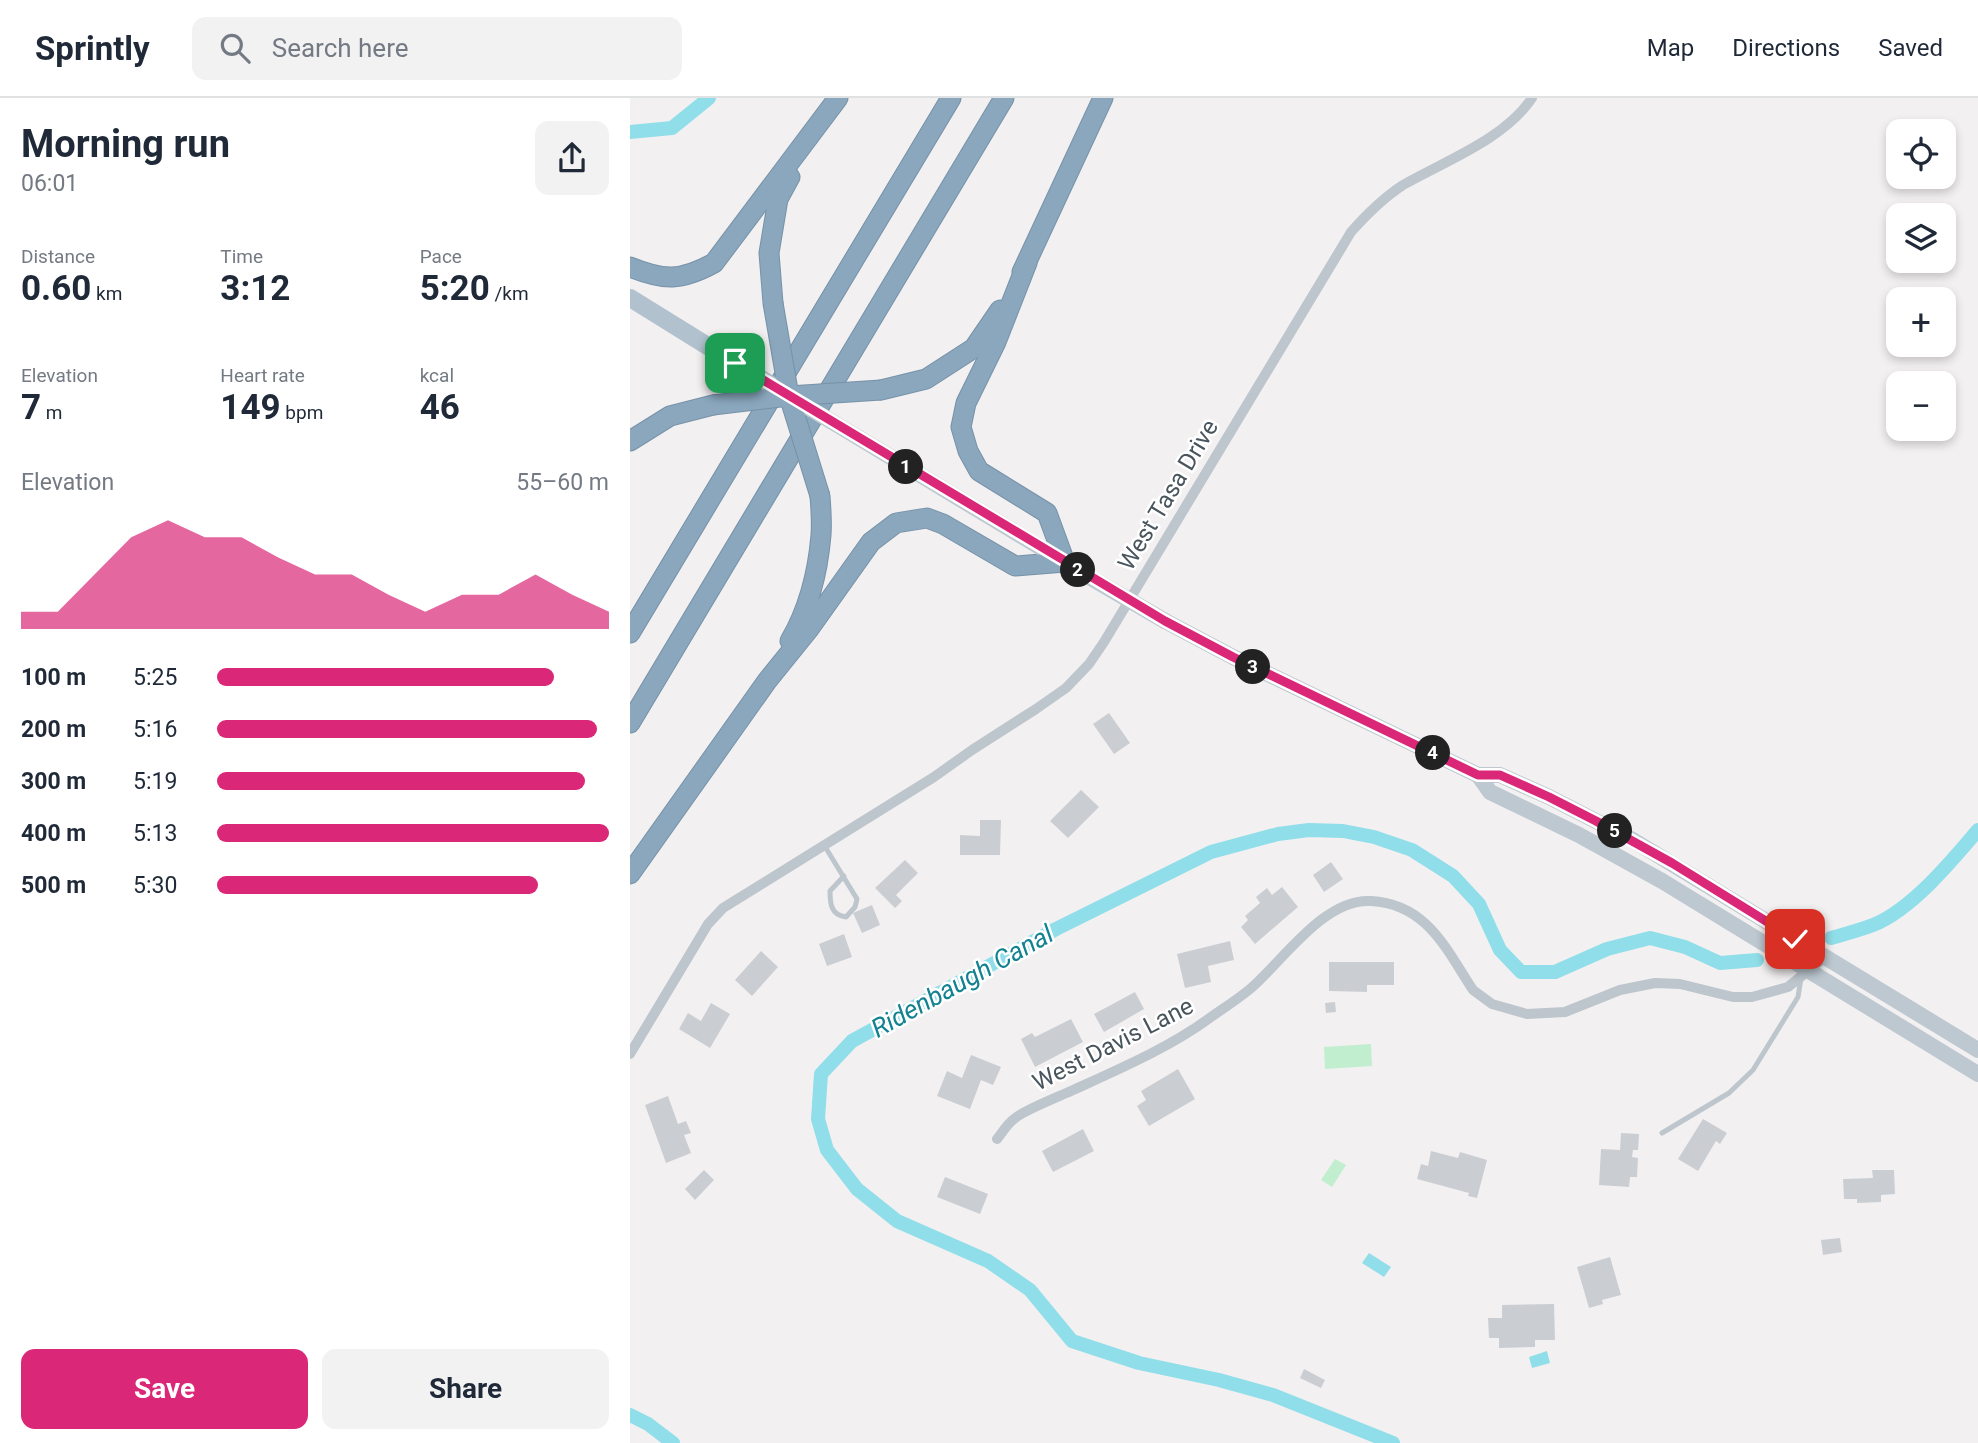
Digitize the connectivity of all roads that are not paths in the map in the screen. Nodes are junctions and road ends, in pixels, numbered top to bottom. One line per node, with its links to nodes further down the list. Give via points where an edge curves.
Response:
1 (838, 98): 6 (highway)
2 (951, 98): 13 (highway)
3 (1004, 98): 15 (highway)
4 (1103, 98): 7 (highway)
5 (1532, 98): 17 (street, West Tasa Drive, via 1512,121 1486,139 1371,209 1351,232 1089,664 1036,709)
6 (824, 118): 8 (highway, via 714,263 694,274 670,278); 10 (highway, bridge, via 778,200 769,253)
7 (1027, 263): 10 (highway, bridge, via 974,348 926,379 881,390); 12 (highway, via 966,402 961,427 979,471 1047,513)
8 (630, 267)
9 (630, 298): 10 (main road, bridge)
10 (789, 396): 11 (highway, bridge, via 713,405 670,416); 12 (main road, bridge); 14 (highway, bridge, via 820,496 821,534 814,580 797,628)
11 (630, 440)
12 (1065, 562): 14 (highway, via 1015,566 943,524 926,518 896,523 871,542); 16 (main road, bridge, via 1233,657)
13 (630, 633)
14 (767, 681): 18 (highway)
15 (630, 723)
16 (1478, 775): 20 (main road, via 1500,775 1596,821); 21 (main road, via 1490,792 1662,881 1784,956)
17 (824, 845): 19 (lane); 23 (street, West Tasa Drive, via 723,908 708,924)
18 (630, 874)
19 (844, 876): 19 (lane, via 857,899 846,916 839,916 830,891)
20 (1822, 955): 21 (street, West Davis Lane); 22 (main road)
21 (1805, 974): 24 (main road); 25 (lane, via 1798,997 1754,1070 1729,1093); 26 (street, West Davis Lane, via 1788,987 1752,997 1655,983 1619,990 1565,1012 1527,1014 1480,997 1419,916 1368,900 1340,907 1310,928 1251,988 1196,1028 1015,1117)
22 (1978, 1050)
23 (630, 1054)
24 (1978, 1074)
25 (1662, 1133)
26 (997, 1139)

